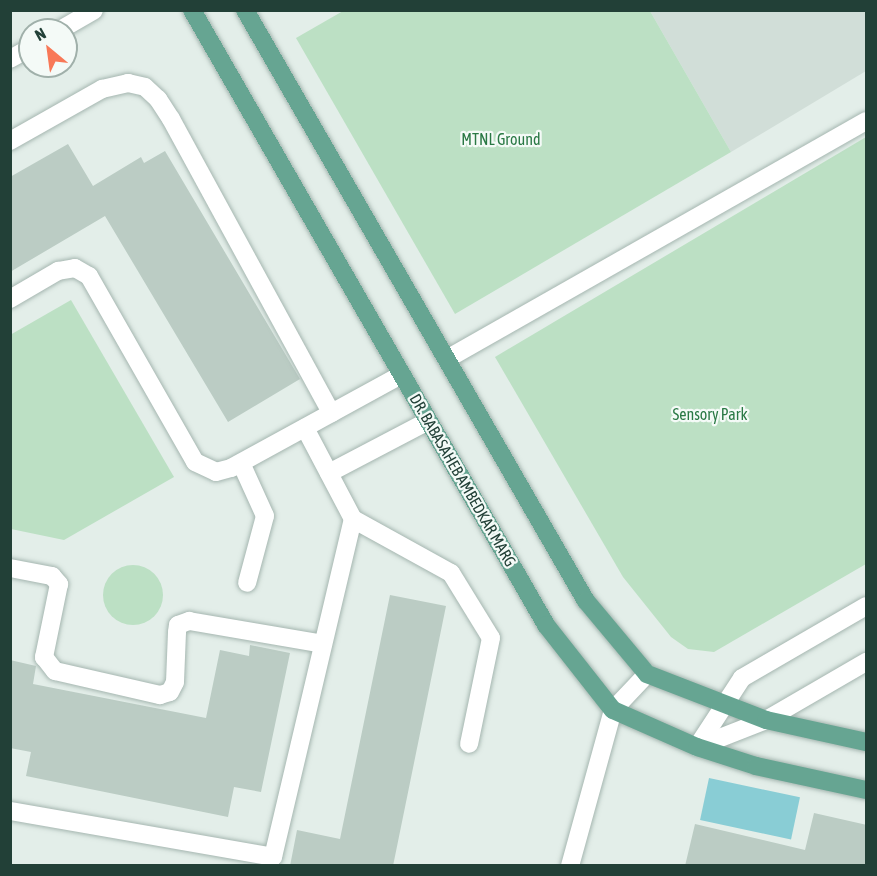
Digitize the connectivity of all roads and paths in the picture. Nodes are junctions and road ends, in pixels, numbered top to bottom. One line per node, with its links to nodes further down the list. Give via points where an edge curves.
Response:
1 (94, 10): 4 (street)
2 (192, 10): 9 (main road, DR. BABASAHEB AMBEDKAR MARG)
3 (245, 10): 8 (main road)
4 (78, 19)
5 (867, 121): 8 (street)
6 (10, 141): 10 (street, via 102,89 128,83 145,87 171,119)
7 (10, 299): 13 (street, via 58,271 75,268 89,276 195,462 216,472)
8 (447, 359): 21 (main road, via 586,601)
9 (401, 375): 10 (street); 11 (main road, DR. BABASAHEB AMBEDKAR MARG)
10 (332, 413): 12 (street)
11 (429, 421): 14 (street); 23 (main road, DR. BABASAHEB AMBEDKAR MARG, via 546,624)
12 (305, 428): 13 (street); 14 (street)
13 (241, 463): 17 (street, via 265,516)
14 (329, 473): 15 (street)
15 (353, 519): 19 (street); 26 (street, via 451,573 491,638)
16 (10, 568): 19 (street, via 52,576 59,584 44,657 55,671 160,695 171,692 177,632 182,622 189,621)
17 (247, 583)
18 (867, 606): 22 (street, via 742,678)
19 (323, 644): 29 (street, via 273,857)
20 (867, 662): 24 (street)
21 (647, 674): 22 (main road); 23 (street)
22 (725, 704): 24 (main road); 27 (street)
23 (613, 710): 27 (main road, DR. BABASAHEB AMBEDKAR MARG); 30 (street)
24 (766, 720): 25 (main road); 27 (street)
25 (867, 742)
26 (469, 744)
27 (697, 747): 28 (main road, DR. BABASAHEB AMBEDKAR MARG, via 756,766)
28 (867, 790)
29 (10, 811)
30 (570, 866)

